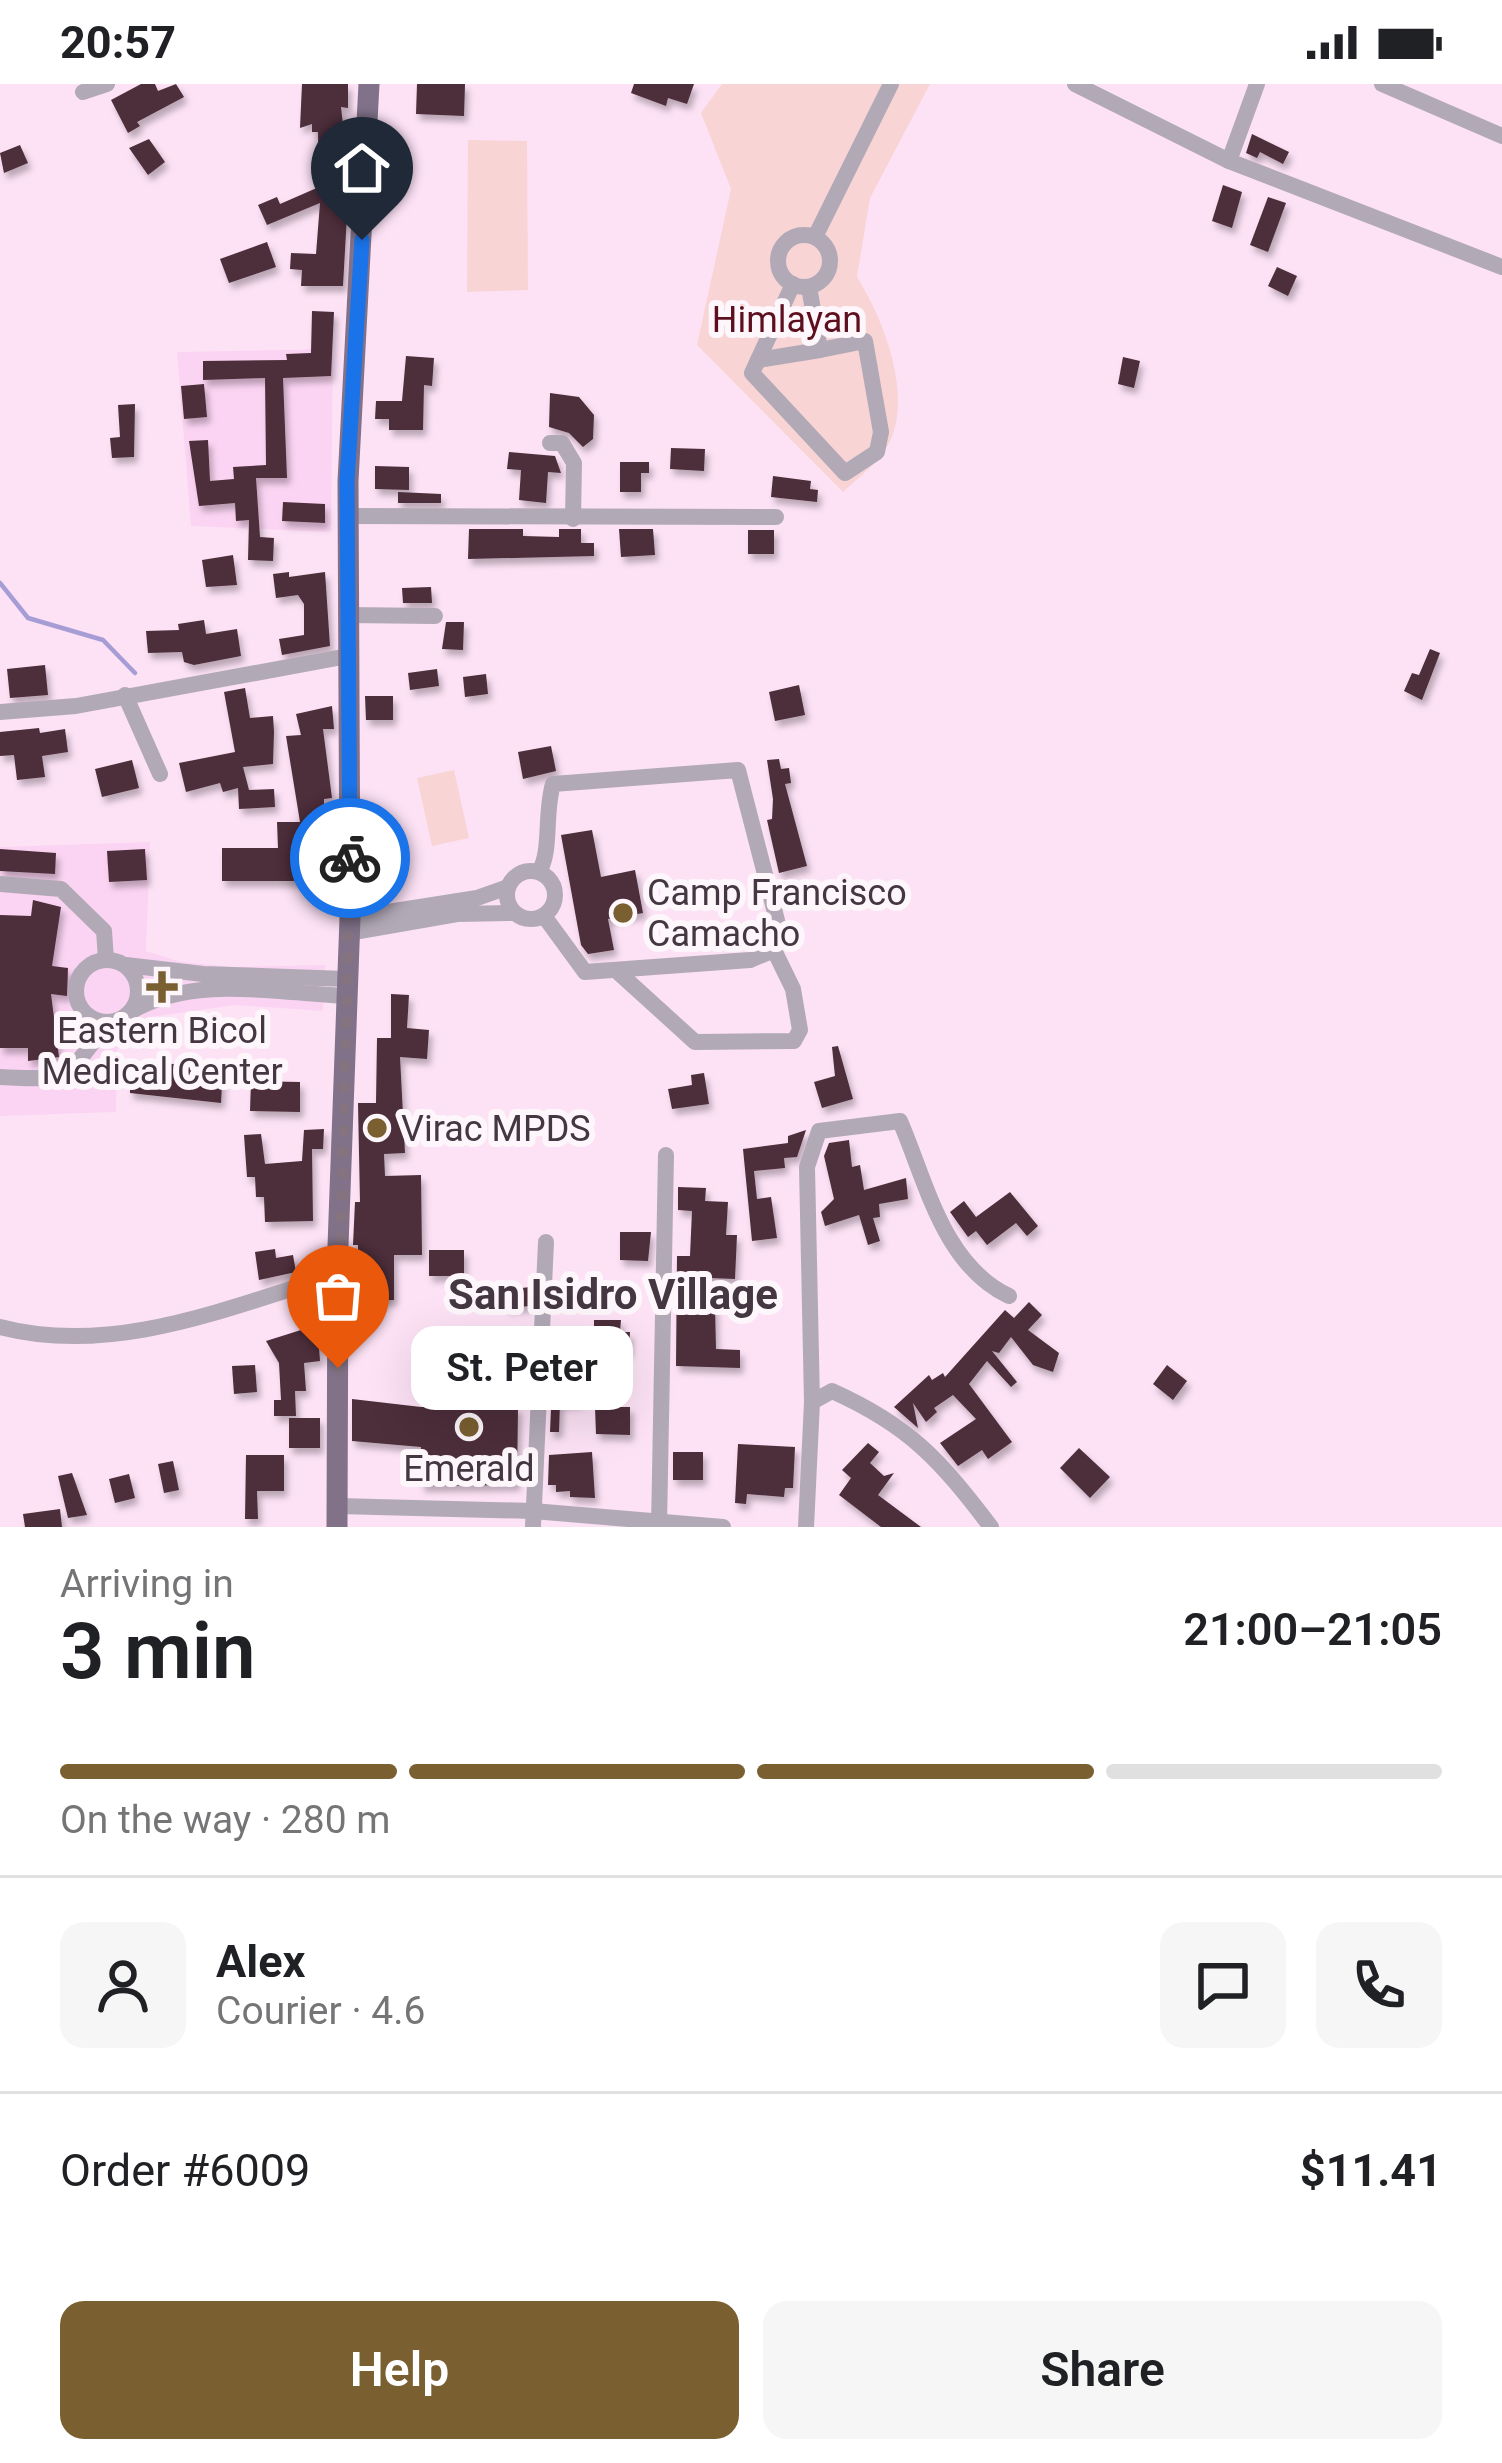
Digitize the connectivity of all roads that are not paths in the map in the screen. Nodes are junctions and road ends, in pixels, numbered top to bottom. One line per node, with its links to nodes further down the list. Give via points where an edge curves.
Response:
1 (106, 84): 7 (street)
2 (369, 84): 16 (main road)
3 (891, 84): 10 (street)
4 (1076, 84): 9 (street)
5 (1257, 84): 9 (street)
6 (1382, 84): 8 (street)
7 (83, 92)
8 (1502, 136)
9 (1228, 161): 11 (street)
10 (815, 237): 12 (street, via 830,264 823,279); 12 (street, via 790,239 779,254 781,272)
11 (1502, 267)
12 (801, 285): 13 (street); 14 (street)
13 (820, 350): 14 (street); 14 (street, via 865,341 881,432 877,452 845,473 752,373)
14 (758, 360)
15 (550, 443): 18 (street, via 562,443 574,463)
16 (348, 516): 18 (street); 19 (main road)
17 (776, 518): 18 (street)
18 (574, 519)
19 (347, 615): 20 (street); 21 (main road)
20 (435, 616)
21 (348, 656): 22 (street); 30 (main road)
22 (125, 695): 23 (street); 24 (street)
23 (0, 712)
24 (160, 775)
25 (539, 872): 27 (street, via 518,874); 29 (street, via 554,887); 31 (street, via 548,857 544,815 553,784 738,770 780,932)
26 (0, 884): 32 (street, via 61,889 104,931)
27 (508, 887): 28 (street); 30 (street)
28 (514, 913): 29 (street); 30 (street)
29 (544, 916): 34 (street, via 585,972)
30 (349, 926): 35 (main road)
31 (774, 950): 34 (street, via 750,960); 34 (street, via 793,989 800,1030 794,1041 695,1042)
32 (106, 959): 33 (street); 37 (street, via 81,974 76,993 84,1012)
33 (126, 965): 35 (street); 36 (street, via 138,993)
34 (618, 973)
35 (346, 987): 36 (street, via 200,989 158,995); 41 (main road)
36 (130, 1012): 37 (street)
37 (112, 1022): 38 (street, via 59,1078)
38 (0, 1077)
39 (666, 1155): 47 (street)
40 (546, 1242): 46 (street)
41 (338, 1274): 43 (street, via 109,1336 53,1339); 45 (main road)
42 (1009, 1295): 44 (street, via 940,1226 900,1121 819,1130 808,1167)
43 (0, 1327)
44 (812, 1402): 49 (street); 50 (street, via 832,1391 891,1418)
45 (338, 1516): 46 (street)
46 (533, 1519): 47 (street)
47 (659, 1523): 48 (street)
48 (723, 1527)
49 (806, 1527)
50 (992, 1527)

